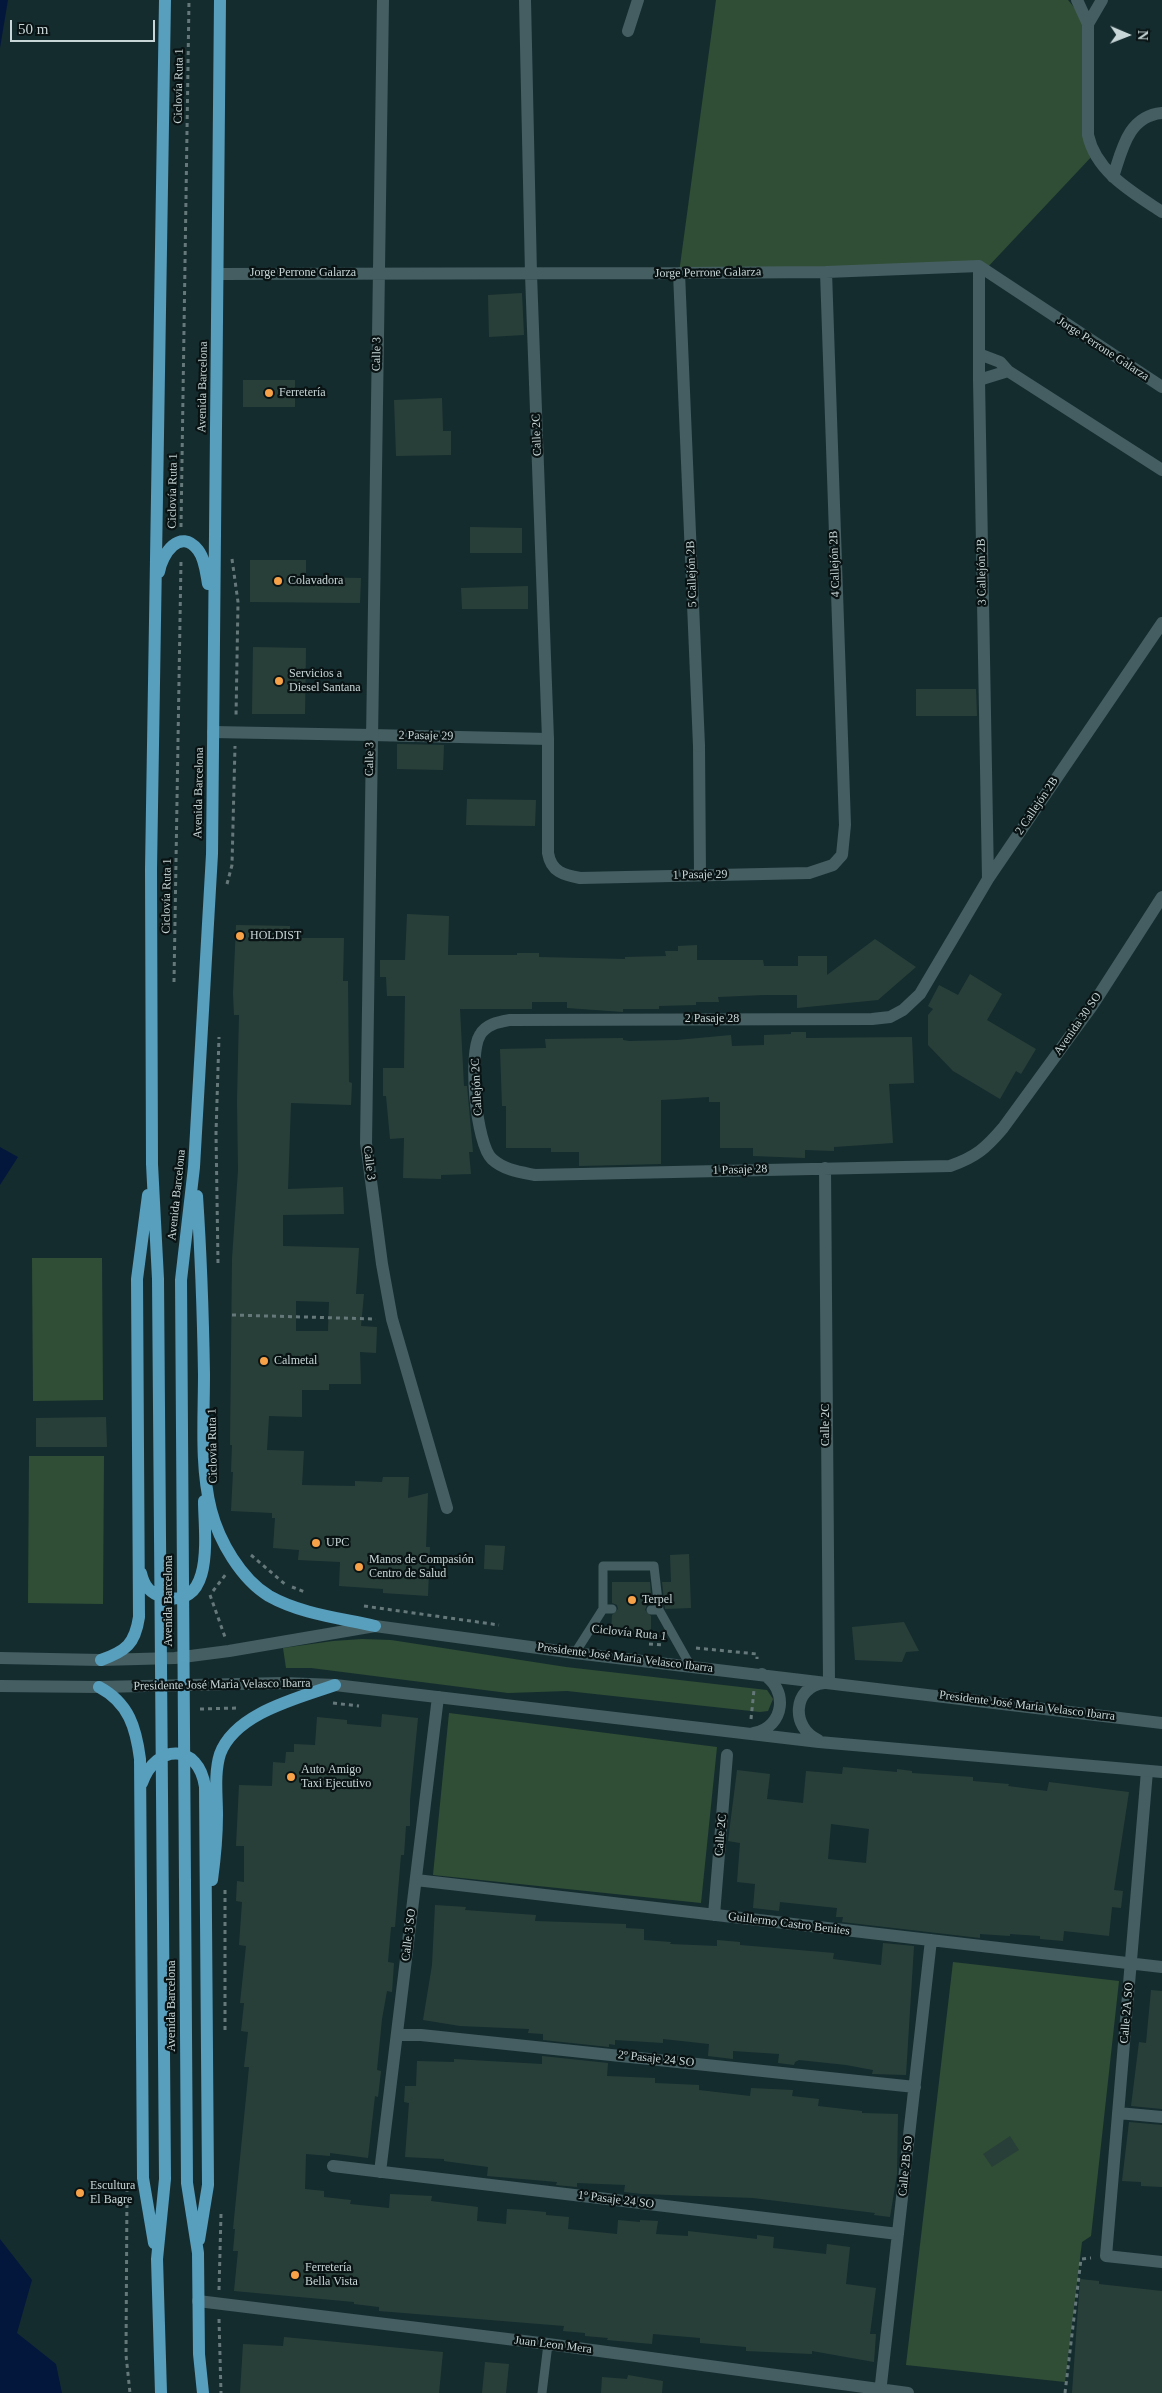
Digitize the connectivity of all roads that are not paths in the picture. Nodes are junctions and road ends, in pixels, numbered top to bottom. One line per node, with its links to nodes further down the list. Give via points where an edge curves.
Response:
1 (165, 0): 24 (main road, Avenida Barcelona)
2 (220, 0): 17 (main road, Avenida Barcelona)
3 (383, 0): 15 (street, Calle 3)
4 (525, 0): 18 (street, Calle 2C)
5 (638, 0): 9 (street)
6 (1077, 0): 8 (street)
7 (1102, 0): 8 (street)
8 (1088, 24): 11 (street, via 1088,135 1094,154)
9 (628, 31)
10 (1162, 113): 11 (street, via 1149,116 1133,127)
11 (1113, 177): 12 (street)
12 (1162, 212)
13 (979, 266): 14 (street, Jorge Perrone Galarza); 19 (street, 3 Callejón 2B); 22 (street, Jorge Perrone Galarza)
14 (826, 272): 16 (street, Jorge Perrone Galarza); 30 (street, 4 Callejón 2B, via 845,825)
15 (378, 273): 17 (street, Jorge Perrone Galarza); 18 (street, Jorge Perrone Galarza); 28 (street, Calle 3)
16 (679, 273): 18 (street, Jorge Perrone Galarza); 32 (street, 5 Callejón 2B, via 699,746)
17 (218, 274): 25 (main road, Avenida Barcelona)
18 (531, 274): 29 (street, Calle 2C)
19 (979, 354): 20 (street, via 1000,362); 21 (street, 3 Callejón 2B)
20 (1008, 371): 21 (street); 23 (street)
21 (978, 380): 33 (street, 3 Callejón 2B)
22 (1162, 387)
23 (1162, 470)
24 (154, 604): 25 (main road, via 161,561 169,548 181,543 193,545 201,555); 39 (main road, Avenida Barcelona)
25 (213, 611): 27 (main road, Avenida Barcelona)
26 (1162, 623): 33 (street, 2 Callejón 2B)
27 (213, 732): 28 (street, 2 Pasaje 29); 40 (main road, Avenida Barcelona, via 212,854)
28 (371, 735): 29 (street, 2 Pasaje 29); 43 (street, Calle 3, via 366,1143 392,1319)
29 (548, 739): 31 (street, Calle 2C, via 548,853)
30 (842, 855): 32 (street, 1 Pasaje 29, via 833,865 809,873)
31 (554, 869): 32 (street, 1 Pasaje 29, via 560,874 580,878)
32 (700, 875)
33 (988, 879): 35 (street, 2 Callejón 2B)
34 (1162, 897): 37 (street, Avenida 30 SO, via 1092,1006)
35 (920, 994): 36 (street, 2 Pasaje 28, via 890,1017 872,1019)
36 (496, 1022): 38 (street, Callejón 2C, via 479,1035 474,1064 480,1136)
37 (987, 1147): 41 (street, 1 Pasaje 28, via 971,1159 950,1166)
38 (491, 1158): 41 (street, 1 Pasaje 28, via 505,1168 535,1175)
39 (152, 1164): 44 (main road, via 137,1279); 77 (main road, Avenida Barcelona, via 158,1279 165,2179)
40 (194, 1167): 42 (main road, via 203,1279); 76 (main road, Avenida Barcelona, via 181,1280 187,2183)
41 (825, 1168): 51 (street, Calle 2C)
42 (204, 1465): 44 (main road, via 204,1562 196,1589 176,1598 154,1594 142,1578); 45 (main road, via 217,1528 237,1564 253,1583 269,1596 305,1611)
43 (447, 1508)
44 (139, 1563): 48 (main road, via 136,1632 123,1650)
45 (375, 1626): 46 (street, Presidente José Maria Velasco Ibarra); 48 (street, Presidente José Maria Velasco Ibarra, via 175,1658)
46 (575, 1653): 49 (street, Presidente José Maria Velasco Ibarra); 49 (lane, via 607,1609 603,1566 654,1566 655,1610)
47 (0, 1658): 48 (street, Presidente José Maria Velasco Ibarra)
48 (101, 1660)
49 (690, 1665): 50 (street, Presidente José Maria Velasco Ibarra)
50 (757, 1673): 51 (street, Presidente José Maria Velasco Ibarra); 57 (street, via 767,1677 778,1690 780,1707 774,1722 760,1732)
51 (829, 1682): 56 (street, Presidente José Maria Velasco Ibarra); 58 (street, via 813,1686 798,1707 804,1731)
52 (335, 1685): 54 (street, Presidente José Maria Velasco Ibarra); 55 (street, Presidente José Maria Velasco Ibarra); 64 (main road, via 278,1705 240,1727 225,1745 218,1767 217,1849)
53 (0, 1686): 54 (street, Presidente José Maria Velasco Ibarra)
54 (93, 1687): 62 (main road, via 121,1702 132,1719 140,1759)
55 (438, 1697): 57 (street, Presidente José Maria Velasco Ibarra); 63 (street, Calle 3 SO)
56 (1162, 1723)
57 (750, 1733): 58 (street, Presidente José Maria Velasco Ibarra)
58 (819, 1742): 60 (street, Presidente José Maria Velasco Ibarra)
59 (728, 1756): 65 (street, Calle 2C)
60 (1147, 1771): 61 (street, Presidente José Maria Velasco Ibarra); 67 (street, Calle 2A SO)
61 (1162, 1772)
62 (140, 1788): 64 (main road, via 151,1765 162,1756 174,1753 196,1762 203,1773); 77 (main road, via 143,2178)
63 (416, 1880): 65 (street, Guillermo Castro Benites); 69 (street, Calle 3 SO)
64 (206, 1915): 76 (main road, via 208,2185)
65 (714, 1915): 66 (street, Guillermo Castro Benites)
66 (931, 1940): 67 (street, Guillermo Castro Benites); 70 (street, Calle 2B SO)
67 (1131, 1964): 68 (street, Guillermo Castro Benites); 71 (street, Calle 2A SO)
68 (1162, 1968)
69 (396, 2035): 70 (street, 2º Pasaje 24 SO); 74 (street, Calle 3 SO)
70 (915, 2087): 75 (street, Calle 2B SO)
71 (1118, 2113): 72 (street); 78 (street, Calle 2A SO, via 1106,2256)
72 (1162, 2117)
73 (333, 2166): 74 (street, 1º Pasaje 24 SO)
74 (380, 2172): 75 (street, 1º Pasaje 24 SO)
75 (898, 2234): 81 (street, Calle 2B SO)
76 (198, 2253): 79 (main road, Avenida Barcelona)
77 (157, 2259): 82 (main road, Avenida Barcelona)
78 (1162, 2262)
79 (198, 2301): 80 (street, Juan Leon Mera); 83 (main road, Avenida Barcelona)
80 (548, 2344): 81 (street, Juan Leon Mera); 84 (lane)
81 (881, 2391): 85 (street, Juan Leon Mera)
82 (161, 2393)
83 (203, 2393)
84 (542, 2393)
85 (908, 2393)

